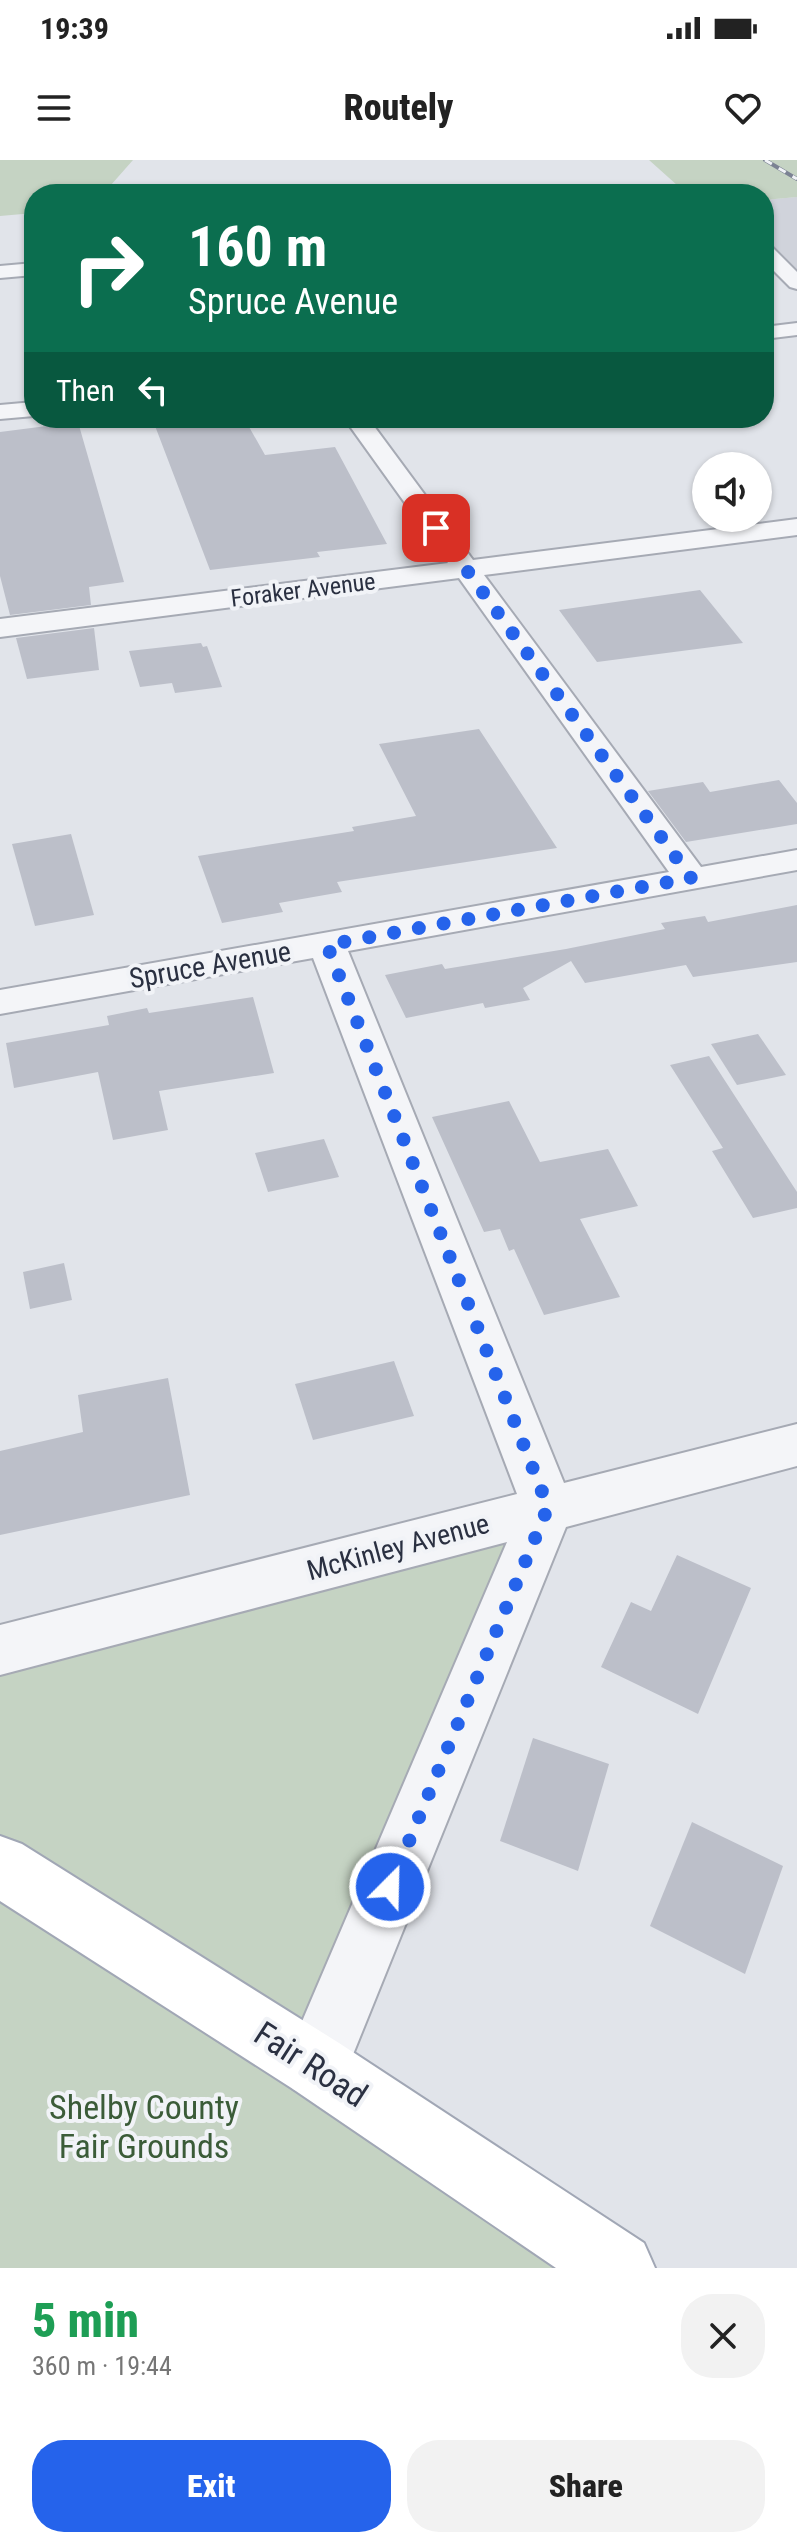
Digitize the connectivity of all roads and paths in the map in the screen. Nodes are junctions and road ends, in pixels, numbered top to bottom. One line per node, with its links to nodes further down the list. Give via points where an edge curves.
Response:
1 (774, 260): 4 (street)
2 (24, 270): 3 (street)
3 (0, 272)
4 (797, 283)
5 (797, 329): 6 (street)
6 (774, 332)
7 (24, 410): 8 (street)
8 (0, 412)
9 (363, 428): 11 (street)
10 (797, 527): 11 (street, Foraker Avenue)
11 (466, 569): 12 (street, Foraker Avenue); 14 (street)
12 (0, 628)
13 (797, 860): 14 (street, Spruce Avenue)
14 (691, 878): 15 (street, Spruce Avenue)
15 (327, 945): 16 (street, Spruce Avenue); 18 (street)
16 (0, 1002)
17 (797, 1445): 18 (street, McKinley Avenue)
18 (548, 1507): 19 (street, McKinley Avenue); 21 (street)
19 (0, 1650)
20 (0, 1866): 21 (main road, Fair Road)
21 (316, 2066): 22 (main road, Fair Road)
22 (619, 2268)

